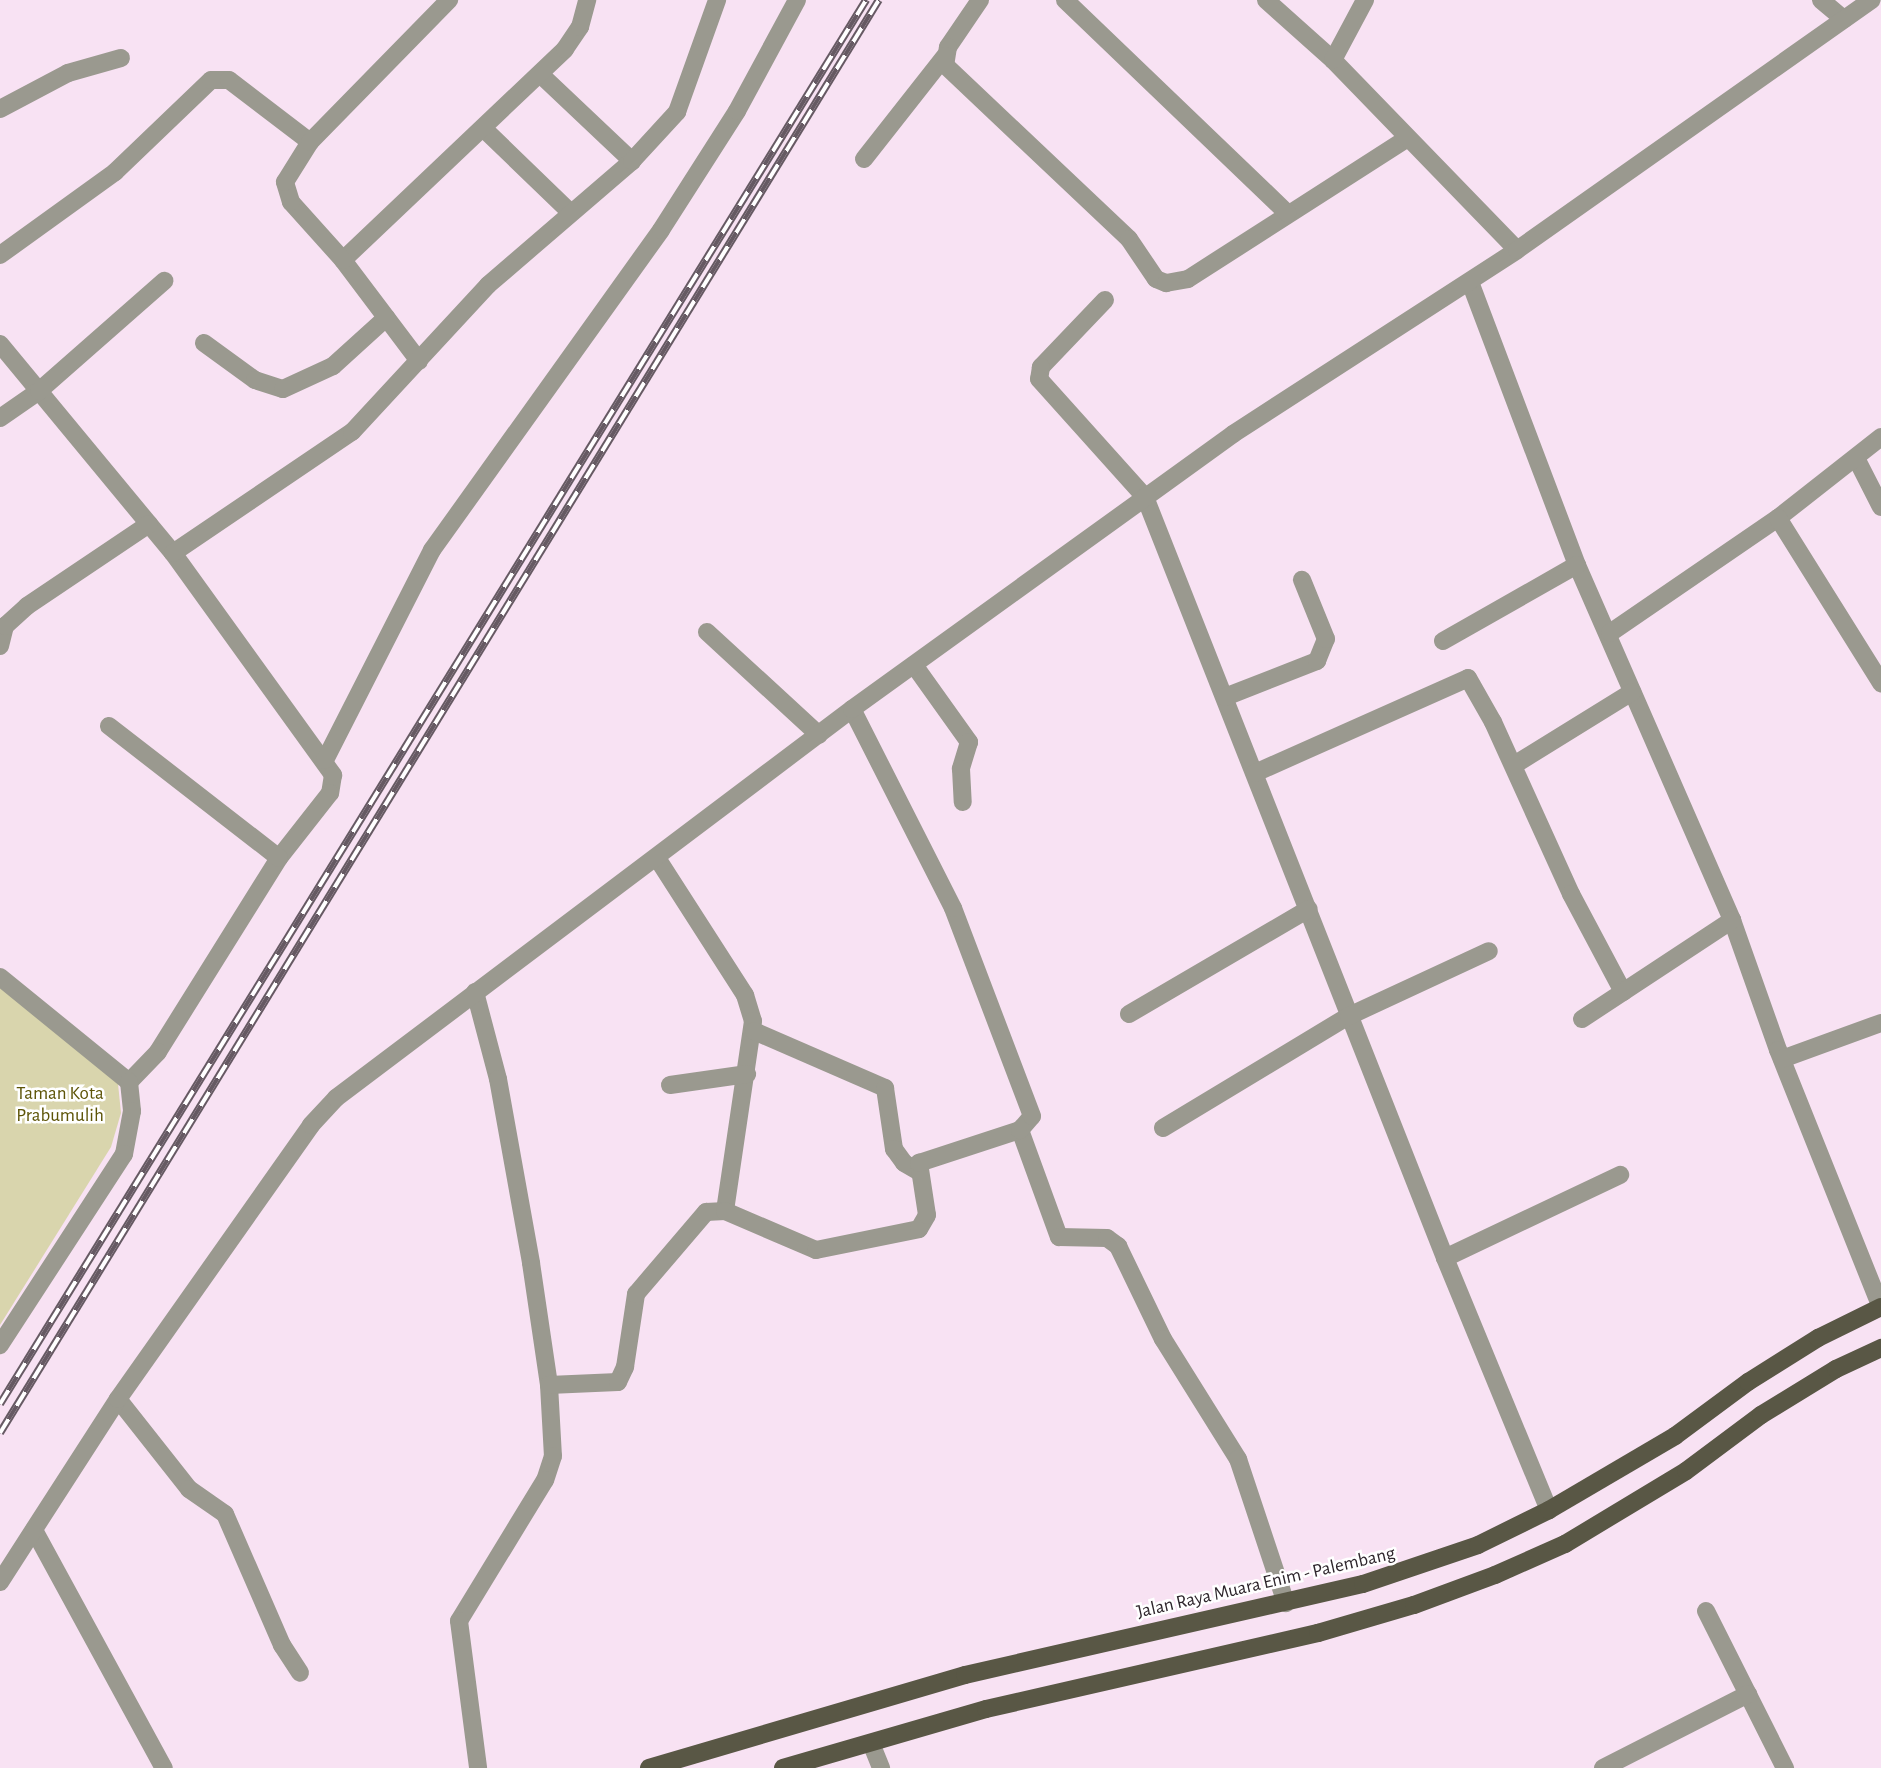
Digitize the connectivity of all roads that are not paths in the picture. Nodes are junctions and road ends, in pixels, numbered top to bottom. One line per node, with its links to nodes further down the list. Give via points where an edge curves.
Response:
1 (449, 0): 19 (street)
2 (587, 0): 15 (street, via 574,39)
3 (717, 0): 21 (street, via 677,111)
4 (797, 0): 56 (street, via 737,111 661,230 432,550)
5 (980, 0): 12 (street)
6 (1065, 0): 23 (street)
7 (1266, 0): 14 (street)
8 (1365, 0): 14 (street)
9 (1821, 0): 11 (street)
10 (1872, 0): 11 (street)
11 (1844, 19): 24 (street)
12 (946, 56): 20 (street); 23 (street, via 950,72 1129,239 1156,279 1177,283 1188,279)
13 (121, 58): 16 (street, via 68,73)
14 (1333, 60): 18 (street)
15 (540, 74): 17 (street); 21 (street)
16 (0, 109)
17 (484, 129): 22 (street); 26 (street)
18 (1406, 139): 23 (street); 24 (street)
19 (310, 142): 25 (street, via 229,80 211,80 115,172); 26 (street, via 285,183 287,193)
20 (864, 159)
21 (632, 161): 22 (street)
22 (570, 212): 33 (street, via 488,285)
23 (1287, 213)
24 (1517, 250): 28 (street)
25 (0, 256)
26 (343, 260): 30 (street)
27 (164, 281): 34 (street)
28 (1470, 282): 38 (street, via 1275,406); 43 (street)
29 (1105, 300): 38 (street, via 1041,367 1039,379)
30 (386, 318): 31 (street, via 333,366 283,389 255,380); 33 (street)
31 (204, 343)
32 (0, 344): 34 (street)
33 (419, 361): 42 (street, via 352,432)
34 (39, 391): 35 (street); 41 (street)
35 (0, 418)
36 (1881, 437): 37 (street)
37 (1856, 458): 39 (street); 40 (street)
38 (1145, 497): 49 (street); 52 (street)
39 (1881, 507)
40 (1778, 518): 46 (street); 50 (street)
41 (149, 524): 42 (street); 48 (street, via 27,606 5,626)
42 (173, 553): 56 (street)
43 (1577, 565): 46 (street); 47 (street)
44 (1302, 580): 52 (street, via 1326,639 1317,661)
45 (707, 632): 55 (street)
46 (1610, 633): 51 (street)
47 (1443, 641)
48 (0, 646)
49 (914, 665): 53 (street); 59 (street, via 969,742 961,769)
50 (1881, 683)
51 (1632, 692): 57 (street); 63 (street)
52 (1225, 697): 58 (street)
53 (852, 709): 55 (street); 78 (street, via 953,908 1031,1105 1032,1115)
54 (109, 726): 60 (street)
55 (819, 735): 61 (street)
56 (325, 760): 60 (street, via 334,781 330,793)
57 (1514, 765): 58 (street, via 1471,680 1464,677); 67 (street, via 1566,883)
58 (1255, 773): 62 (street)
59 (963, 803)
60 (279, 858): 75 (street, via 158,1052)
61 (657, 858): 66 (street); 72 (street, via 744,995)
62 (1309, 909): 68 (street); 69 (street)
63 (1732, 920): 67 (street); 73 (street)
64 (1489, 951): 69 (street)
65 (0, 977): 75 (street)
66 (475, 992): 86 (street, via 498,1079); 87 (street, via 346,1089 310,1125)
67 (1623, 992): 70 (street)
68 (1129, 1014)
69 (1349, 1016): 77 (street); 82 (street)
70 (1582, 1019)
71 (1881, 1023): 73 (street)
72 (754, 1031): 74 (street); 79 (street, via 886,1088 894,1149 904,1163)
73 (1782, 1059): 83 (street)
74 (747, 1074): 76 (street); 81 (street)
75 (129, 1082): 84 (street, via 130,1130 124,1154)
76 (670, 1085)
77 (1163, 1128)
78 (1020, 1130): 79 (street, via 925,1157); 91 (street, via 1059,1237 1107,1238 1118,1246 1163,1339 1238,1459)
79 (918, 1171): 81 (street, via 925,1224 827,1250 804,1247)
80 (1620, 1175): 82 (street)
81 (725, 1211): 86 (street, via 706,1212 642,1284 633,1305 625,1367 618,1382)
82 (1445, 1258): 88 (street)
83 (1881, 1307): 88 (main road, Jalan Raya Muara Enim - Palembang, via 1818,1338 1675,1436)
84 (0, 1345)
85 (1881, 1348): 95 (main road, via 1772,1409 1686,1471 1565,1544 1495,1575 1318,1633 1083,1685)
86 (549, 1385): 97 (street, via 550,1469 459,1621)
87 (118, 1399): 89 (street); 93 (street, via 189,1489 225,1514 282,1645)
88 (1549, 1510): 91 (main road, Jalan Raya Muara Enim - Palembang, via 1408,1572)
89 (34, 1530): 90 (street); 96 (street)
90 (0, 1582)
91 (1286, 1603): 98 (main road, Jalan Raya Muara Enim - Palembang, via 965,1675)
92 (1706, 1611): 94 (street)
93 (300, 1673)
94 (1748, 1694): 101 (street); 102 (street)
95 (872, 1743): 99 (main road); 100 (street)
96 (164, 1768)
97 (478, 1768)
98 (649, 1768)
99 (783, 1768)
100 (881, 1768)
101 (1603, 1768)
102 (1785, 1768)

